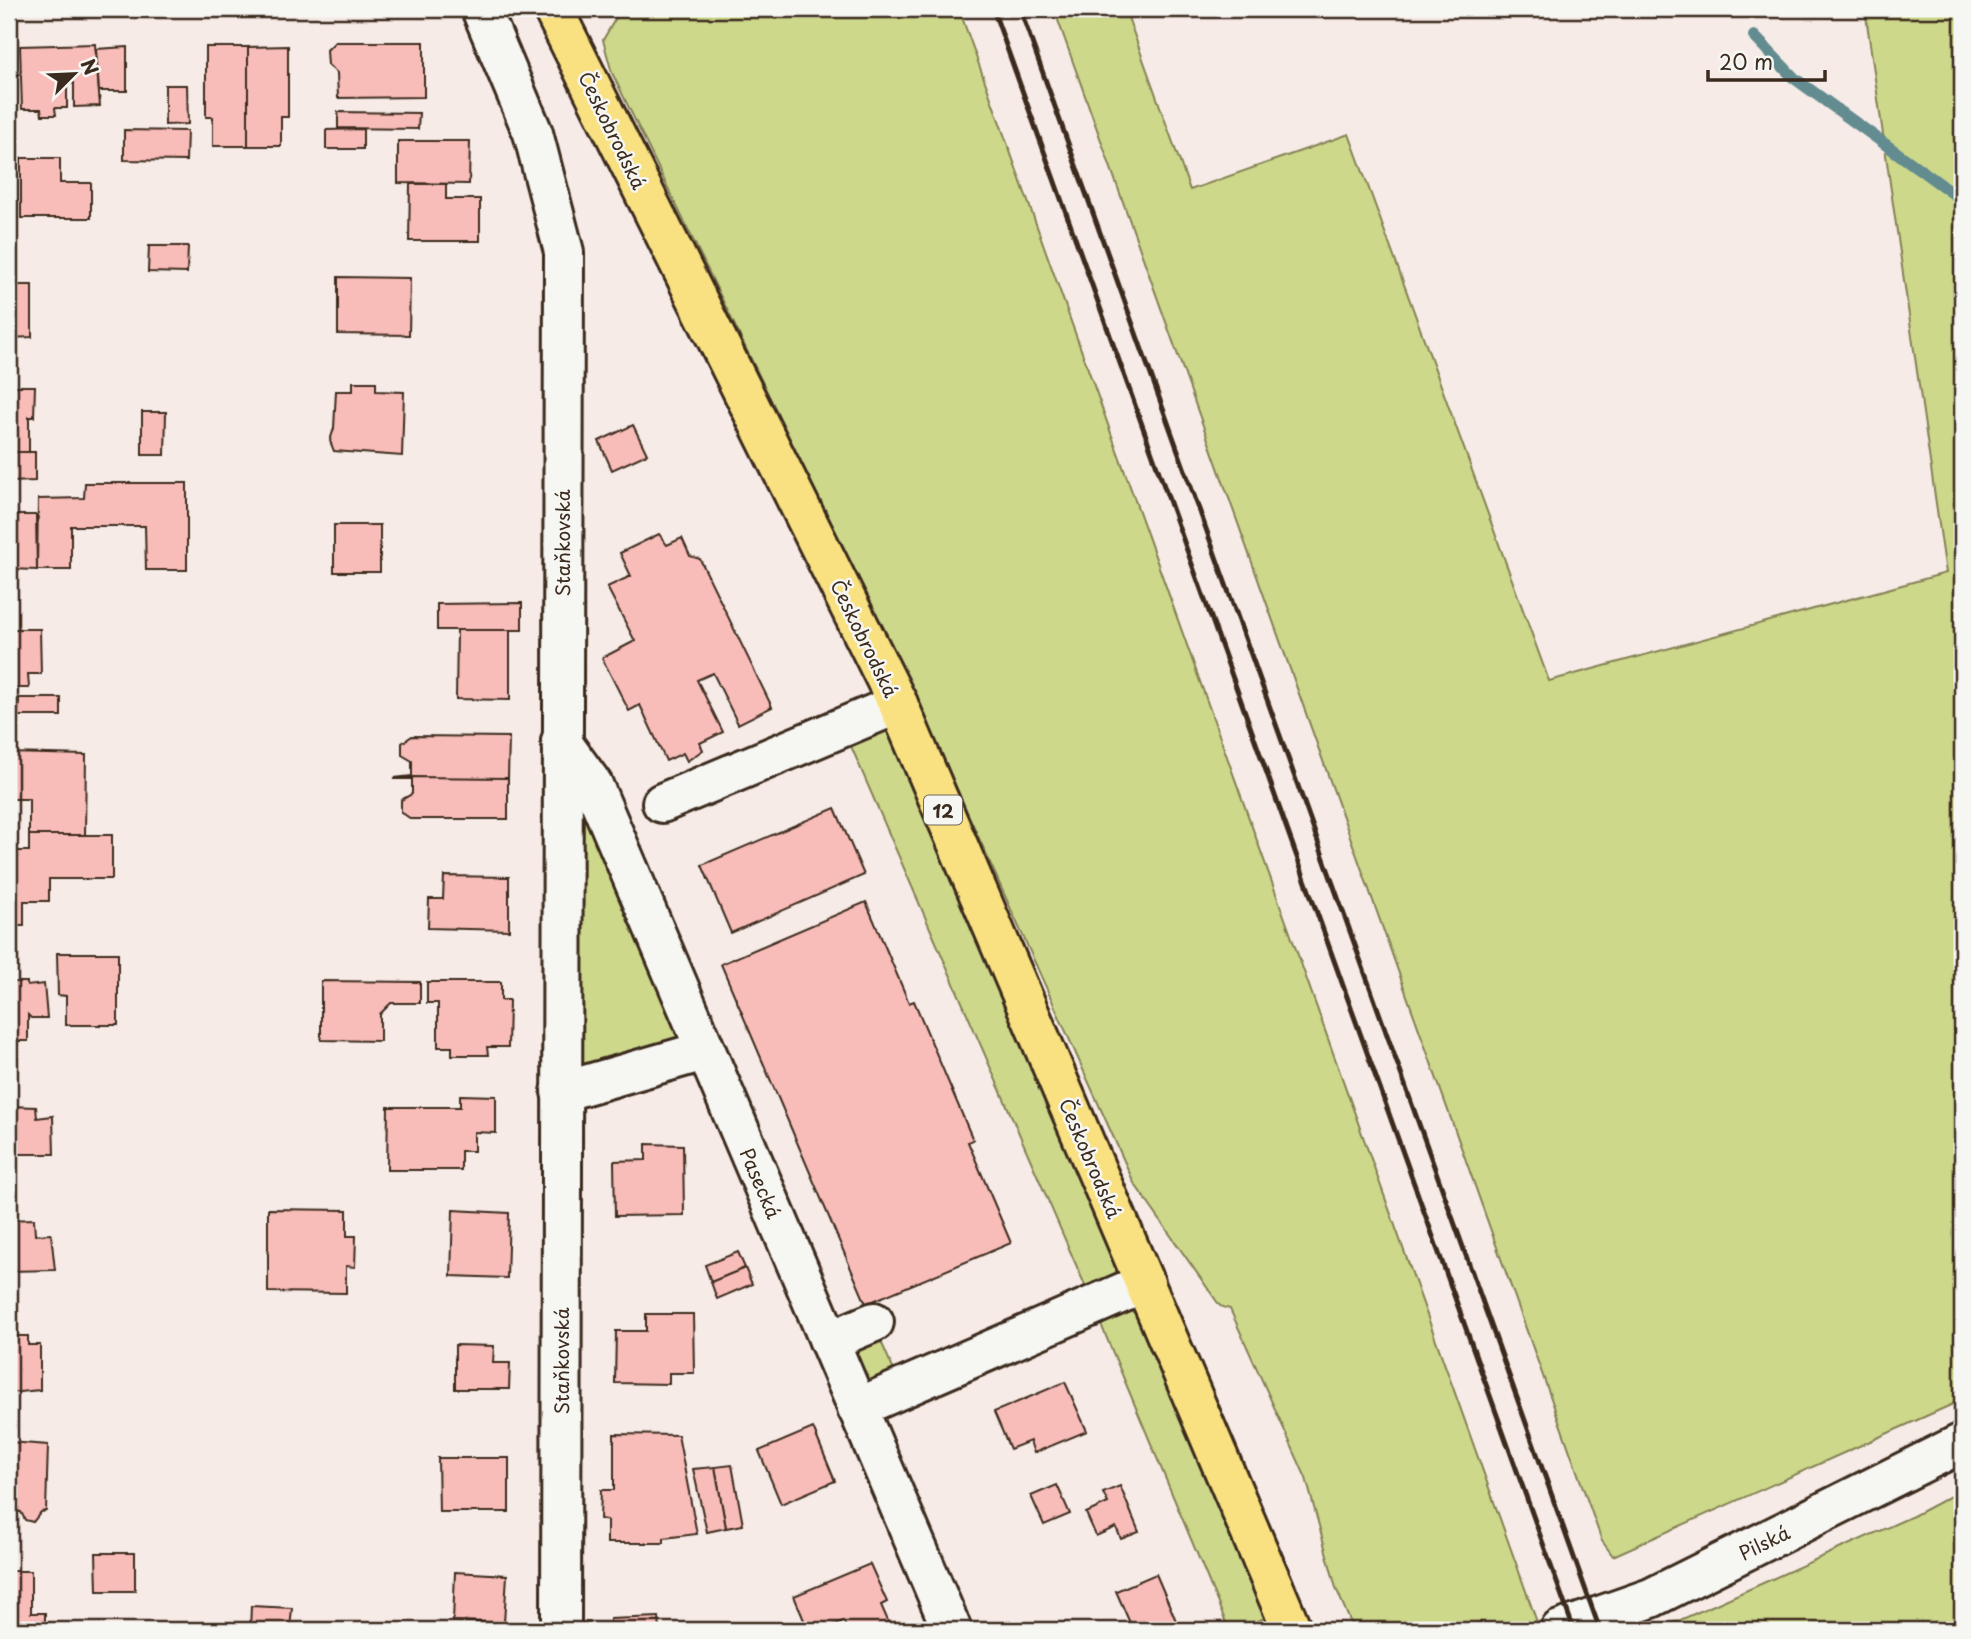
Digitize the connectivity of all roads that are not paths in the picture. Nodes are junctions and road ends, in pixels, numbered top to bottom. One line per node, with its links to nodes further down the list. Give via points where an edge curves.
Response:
1 (481, 9): 4 (street, Staňkovská, via 533,133 564,252)
2 (553, 9): 3 (main road, Českobrodská / 12)
3 (898, 704): 5 (street); 8 (main road, Českobrodská / 12)
4 (561, 741): 6 (street, Pasecká, via 593,785); 7 (street, Staňkovská)
5 (662, 803)
6 (704, 1051): 7 (street); 10 (street, Pasecká)
7 (561, 1092): 13 (street, Staňkovská)
8 (1144, 1283): 11 (street); 15 (main road, Českobrodská / 12)
9 (874, 1322): 10 (street)
10 (829, 1341): 11 (street, Pasecká)
11 (857, 1408): 14 (street, Pasecká)
12 (1962, 1443): 16 (street, Pilská, via 1651,1598)
13 (561, 1630)
14 (952, 1630)
15 (1292, 1630)
16 (1560, 1630)

